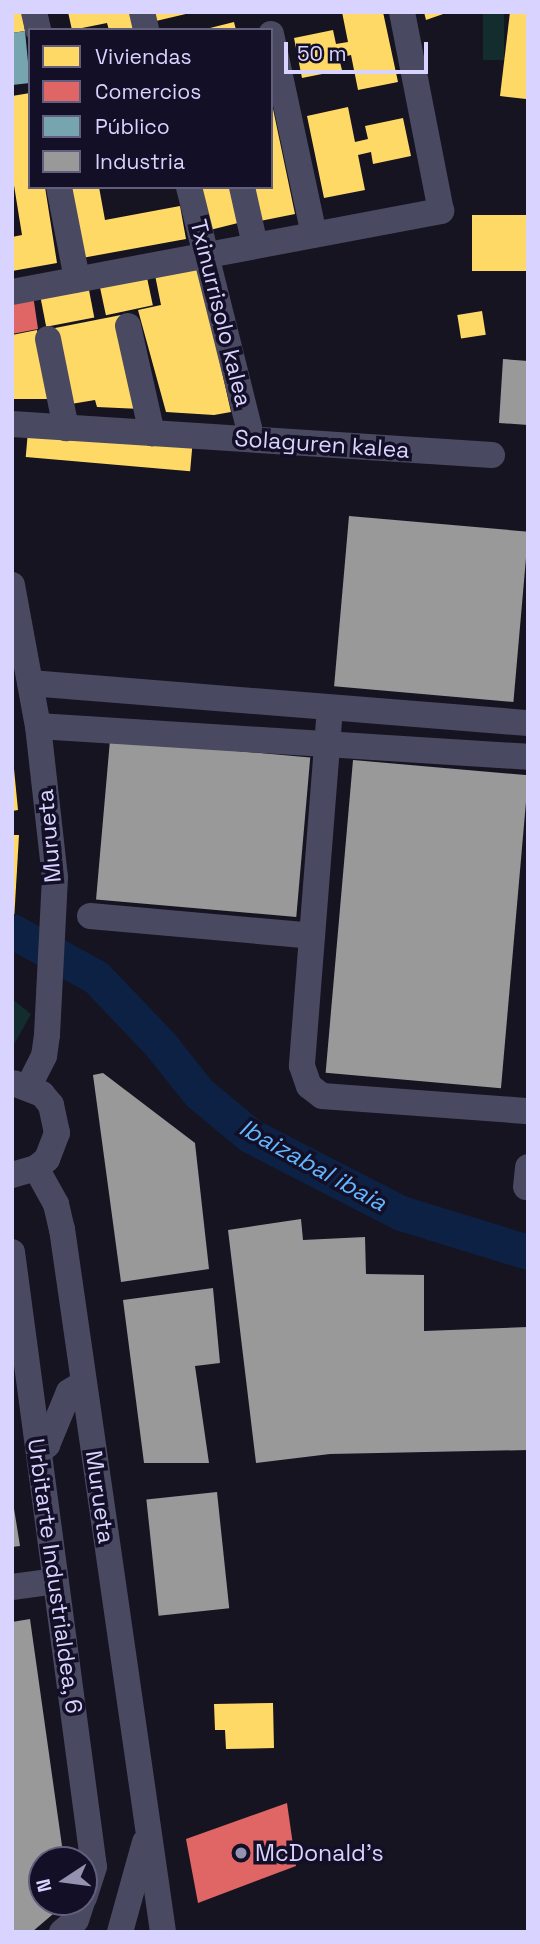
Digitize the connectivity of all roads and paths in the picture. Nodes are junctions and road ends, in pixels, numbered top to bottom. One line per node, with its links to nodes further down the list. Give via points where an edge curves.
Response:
1 (402, 12): 6 (street, via 440,211)
2 (273, 41): 6 (street)
3 (59, 189): 9 (street)
4 (190, 189): 8 (street, Txinurrisolo kalea)
5 (242, 189): 7 (street)
6 (314, 234): 7 (street)
7 (255, 245): 8 (street)
8 (207, 254): 9 (street); 16 (street, Txinurrisolo kalea)
9 (77, 279): 10 (street)
10 (12, 292)
11 (128, 326): 15 (street)
12 (48, 340): 14 (street)
13 (12, 425): 14 (street, Solaguren kalea)
14 (66, 428): 15 (street, Solaguren kalea)
15 (152, 433): 16 (street, Solaguren kalea)
16 (252, 439): 17 (street, Solaguren kalea)
17 (492, 455)
18 (12, 585): 19 (street, Murueta)
19 (30, 683): 20 (street); 22 (street, Murueta)
20 (330, 708): 21 (street); 23 (street)
21 (528, 723)
22 (38, 726): 23 (street); 27 (street, Murueta, via 55,877 49,1008 44,1056)
23 (327, 744): 24 (street); 26 (street)
24 (528, 757)
25 (90, 916): 26 (street)
26 (312, 936): 28 (street, via 302,1066 309,1086 322,1096)
27 (21, 1084): 29 (street, Murueta, via 51,1105 56,1118 54,1147)
28 (528, 1111)
29 (24, 1172): 31 (street, Murueta, via 56,1204)
30 (12, 1252): 32 (street, Urbitarte Industrialdea, 6)
31 (84, 1383): 32 (street, via 69,1392 47,1445); 35 (street, Murueta)
32 (39, 1452): 33 (street, Urbitarte Industrialdea, 6)
33 (56, 1581): 34 (street); 36 (street, Urbitarte Industrialdea, 6)
34 (12, 1587)
35 (148, 1830): 39 (street, Murueta); 40 (street, Murueta)
36 (91, 1846)
37 (77, 1916): 38 (street, Urbitarte Industrialdea, 6)
38 (62, 1932)
39 (120, 1932)
40 (163, 1932)

